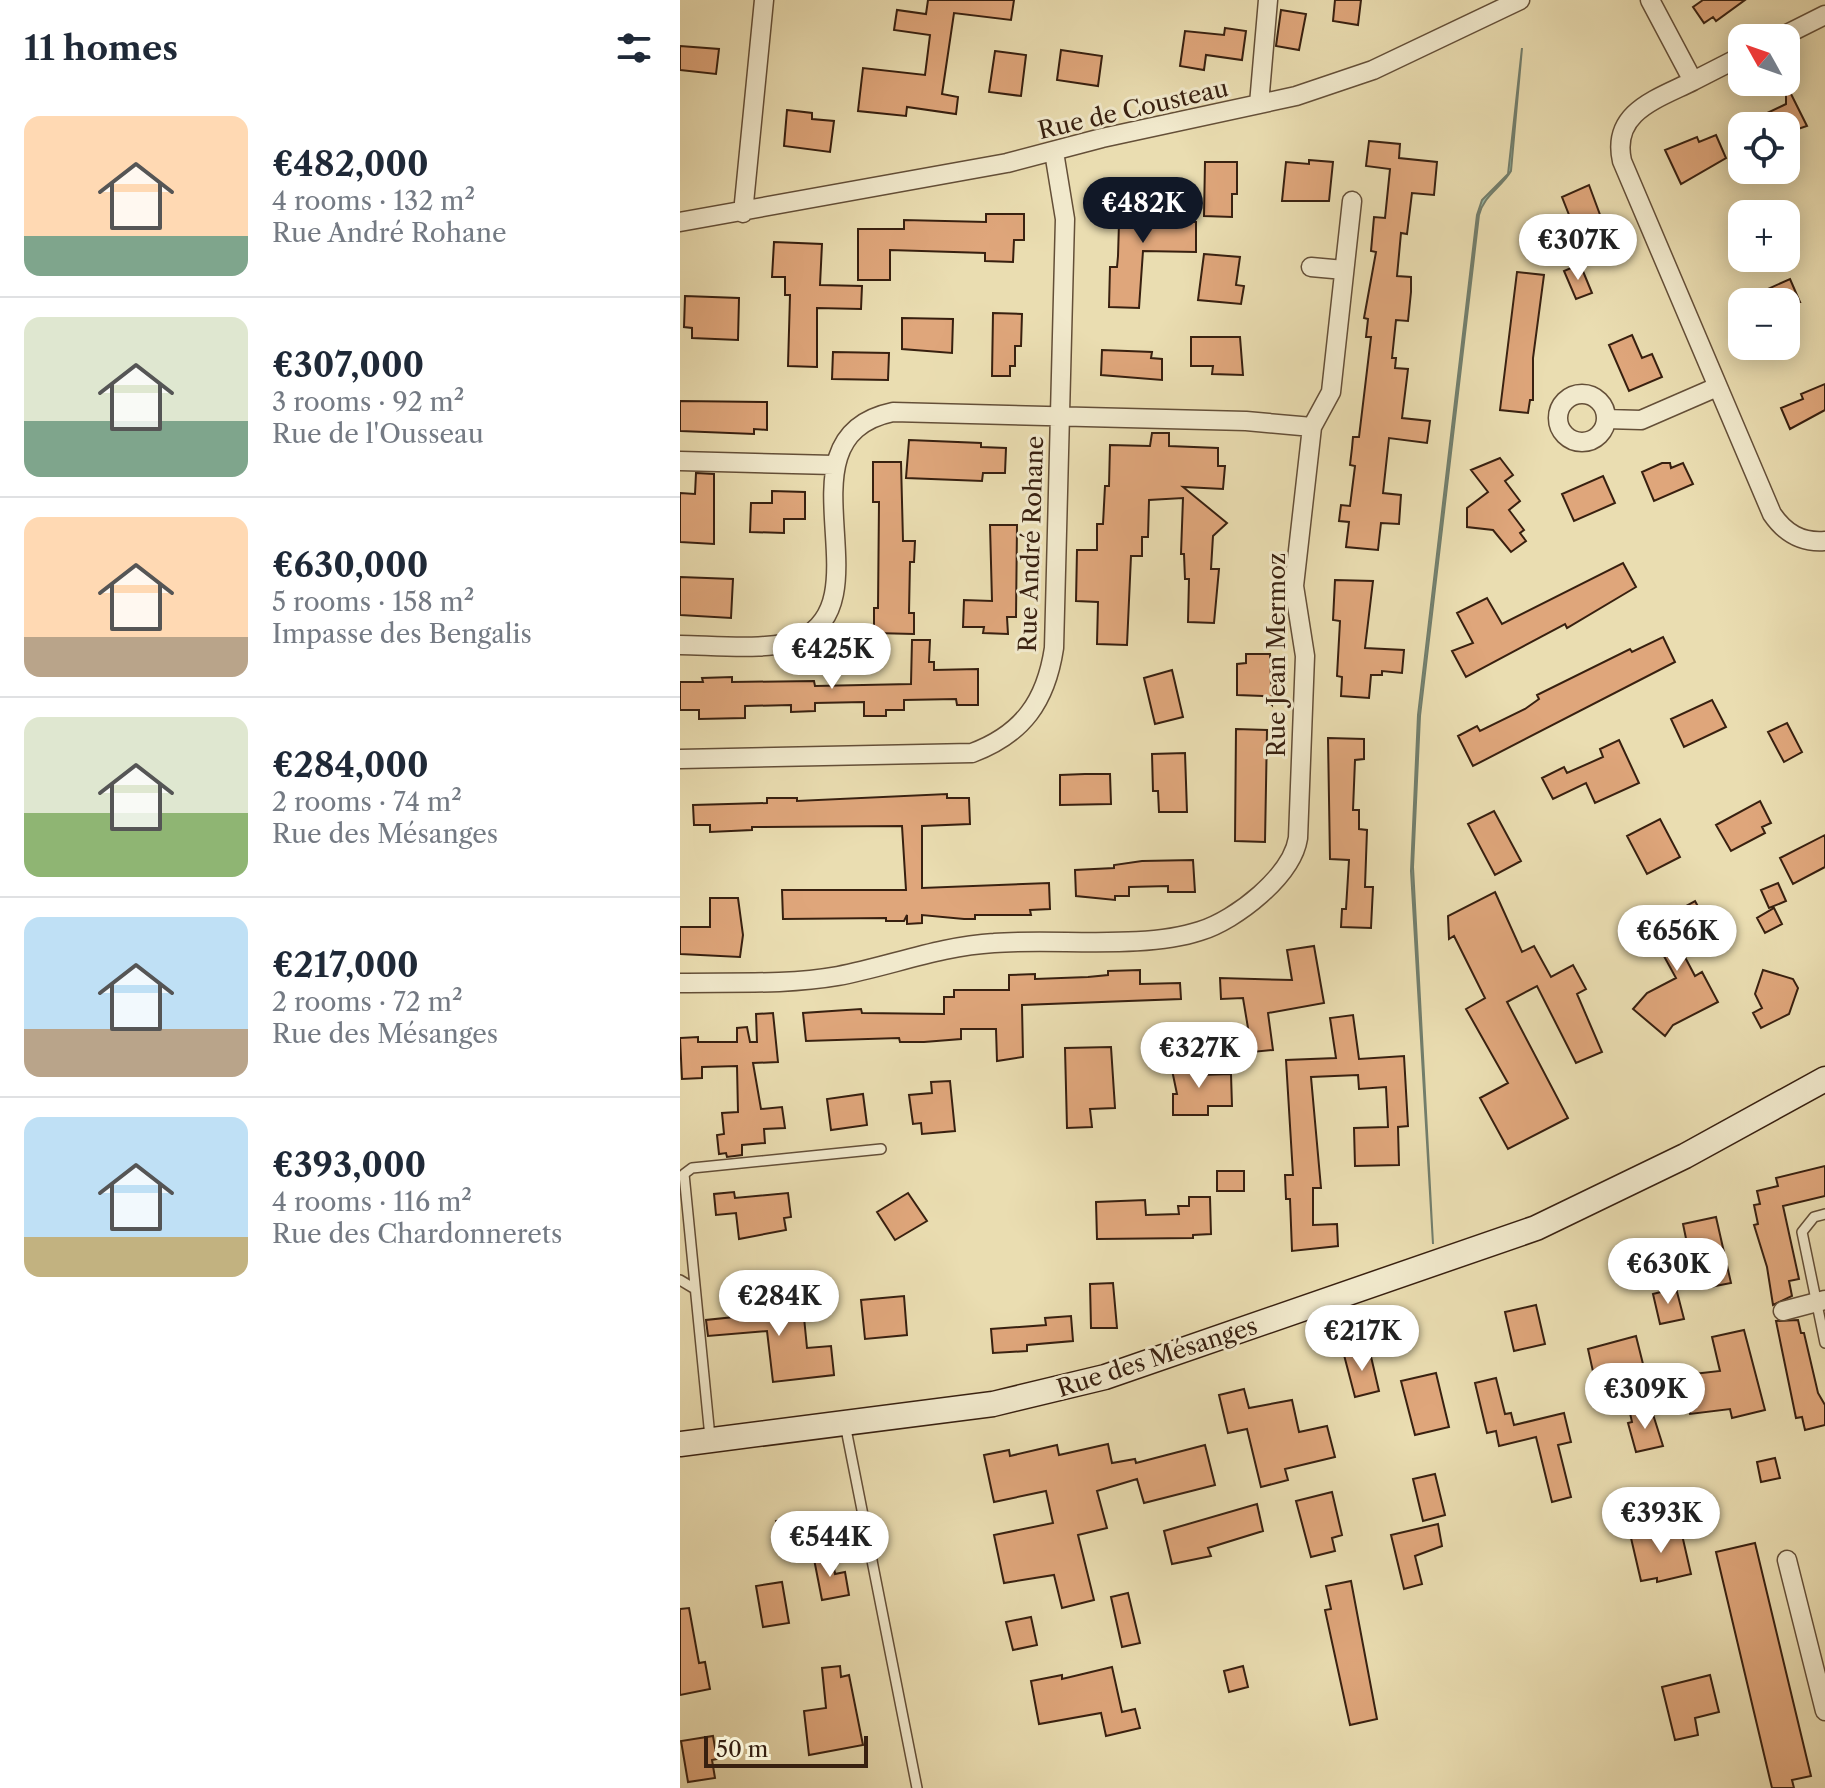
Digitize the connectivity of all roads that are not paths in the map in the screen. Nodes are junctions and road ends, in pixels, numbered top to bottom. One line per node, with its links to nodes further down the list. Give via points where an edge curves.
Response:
1 (764, 0): 12 (street)
2 (1268, 0): 9 (street)
3 (1520, 0): 9 (street, Rue de Cousteau, via 1373,70)
4 (1650, 0): 8 (street)
5 (1825, 15): 6 (street)
6 (1800, 28)
7 (1728, 63): 8 (street)
8 (1693, 81): 16 (street, via 1639,108 1622,129 1619,150)
9 (1259, 104): 10 (street, Rue de Cousteau)
10 (1054, 152): 12 (street, Rue de Cousteau); 17 (street, Rue André Rohane, via 1065,219)
11 (1352, 201): 15 (street)
12 (743, 213): 13 (street, Rue de Cousteau)
13 (680, 222)
14 (1311, 267): 15 (street)
15 (1344, 270): 19 (street, via 1331,392)
16 (1717, 387): 18 (street, via 1641,420); 22 (street, via 1772,514 1793,535)
17 (1060, 417): 19 (street); 21 (street, via 875,415 852,432); 24 (street, Rue André Rohane, via 1054,648 1045,688 1019,728 972,753)
18 (1606, 419)
19 (1312, 427): 25 (street, Rue Jean Mermoz, via 1294,586 1305,656 1298,838 1296,854 1278,879 1225,919 1168,938 994,943 804,981)
20 (680, 461): 21 (street)
21 (834, 465): 23 (street, via 835,582 819,627 782,643)
22 (1825, 541)
23 (680, 645)
24 (680, 759)
25 (680, 983)
26 (1825, 1079): 34 (main road, Rue des Mésanges, via 1588,1205 1494,1243 1062,1389)
27 (881, 1149): 30 (lane, via 692,1168 684,1174)
28 (1825, 1214): 31 (lane, via 1814,1217 1802,1232)
29 (680, 1280): 30 (lane)
30 (695, 1289): 35 (lane)
31 (1821, 1301): 32 (street); 33 (lane)
32 (1783, 1311)
33 (1825, 1343)
34 (845, 1424): 35 (main road, Rue des Mésanges); 40 (lane)
35 (710, 1440): 36 (main road, Rue des Mésanges)
36 (680, 1444)
37 (1787, 1560): 38 (street)
38 (1820, 1671): 39 (street)
39 (1825, 1711)
40 (917, 1788)

